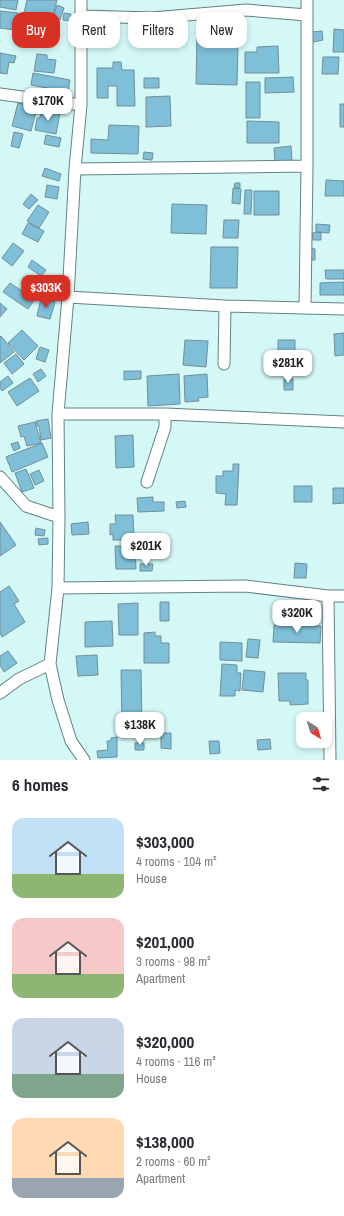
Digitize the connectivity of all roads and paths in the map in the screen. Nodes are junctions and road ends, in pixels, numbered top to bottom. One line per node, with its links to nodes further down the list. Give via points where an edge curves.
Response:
1 (81, 0): 3 (street)
2 (307, 0): 4 (street)
3 (82, 12)
4 (307, 15): 5 (street, via 246,10 152,18); 9 (street)
5 (120, 17)
6 (82, 48): 8 (street)
7 (0, 94): 8 (street)
8 (81, 105): 10 (street)
9 (308, 166): 10 (street); 13 (street)
10 (75, 169): 11 (street)
11 (68, 297): 12 (street); 16 (street)
12 (225, 306): 13 (street); 15 (street)
13 (305, 308): 14 (street)
14 (344, 309)
15 (224, 364)
16 (58, 414): 17 (street); 21 (street)
17 (165, 414): 18 (street); 20 (street, via 165,427)
18 (344, 422)
19 (0, 477): 21 (street, via 26,506)
20 (146, 482)
21 (59, 517): 22 (street)
22 (58, 588): 23 (street, via 245,586); 25 (street)
23 (328, 596): 24 (street); 28 (street)
24 (344, 596)
25 (50, 664): 26 (street); 27 (street, via 71,741)
26 (0, 693)
27 (84, 760)
28 (330, 760)

